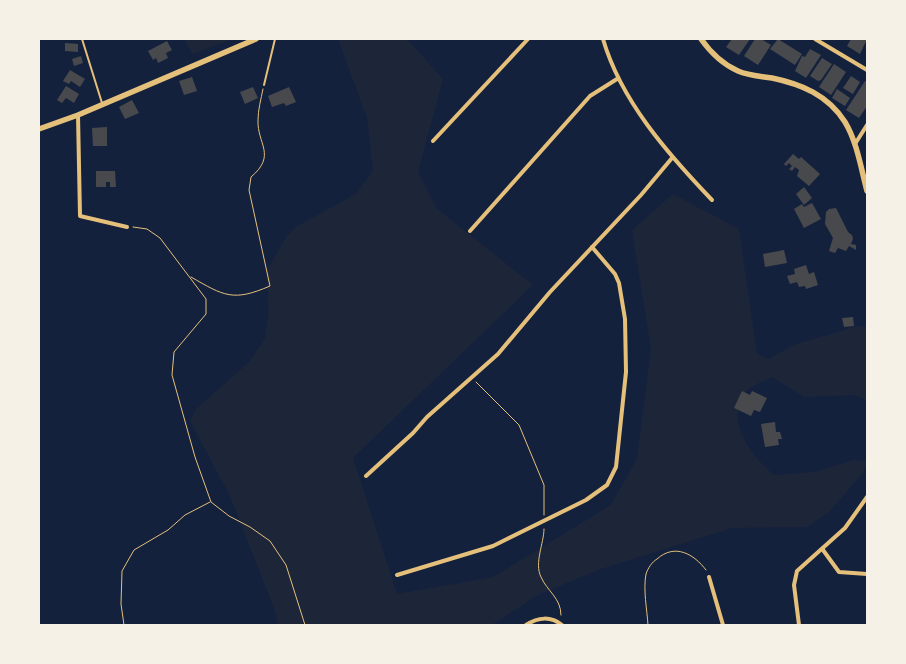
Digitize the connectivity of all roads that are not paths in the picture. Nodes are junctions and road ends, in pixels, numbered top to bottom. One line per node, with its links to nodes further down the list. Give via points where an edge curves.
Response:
1 (82, 39): 11 (lane)
2 (256, 39): 11 (main road)
3 (275, 39): 10 (lane)
4 (528, 39): 15 (street)
5 (604, 39): 9 (street)
6 (701, 39): 16 (main road, via 714,55 739,71 795,83 814,91 838,113 848,127)
7 (815, 39): 8 (street)
8 (867, 70)
9 (617, 79): 17 (street); 21 (street, via 590,96)
10 (264, 85)
11 (102, 105): 12 (main road)
12 (78, 116): 14 (main road); 20 (street, via 80,216)
13 (867, 124): 16 (street)
14 (39, 128)
15 (433, 141)
16 (854, 145): 18 (main road)
17 (672, 158): 19 (street); 22 (street)
18 (867, 191)
19 (712, 200)
20 (127, 227)
21 (470, 231)
22 (592, 247): 23 (street, via 498,354); 27 (street, via 615,274 625,310 626,372 616,467 608,485 601,492 493,546)
23 (366, 476)
24 (866, 500): 25 (street)
25 (823, 550): 26 (street, via 839,572); 32 (street, via 797,571 794,578)
26 (867, 574)
27 (397, 575)
28 (709, 577): 31 (street)
29 (561, 624): 30 (street, via 543,618)
30 (526, 625)
31 (724, 625)
32 (799, 625)

